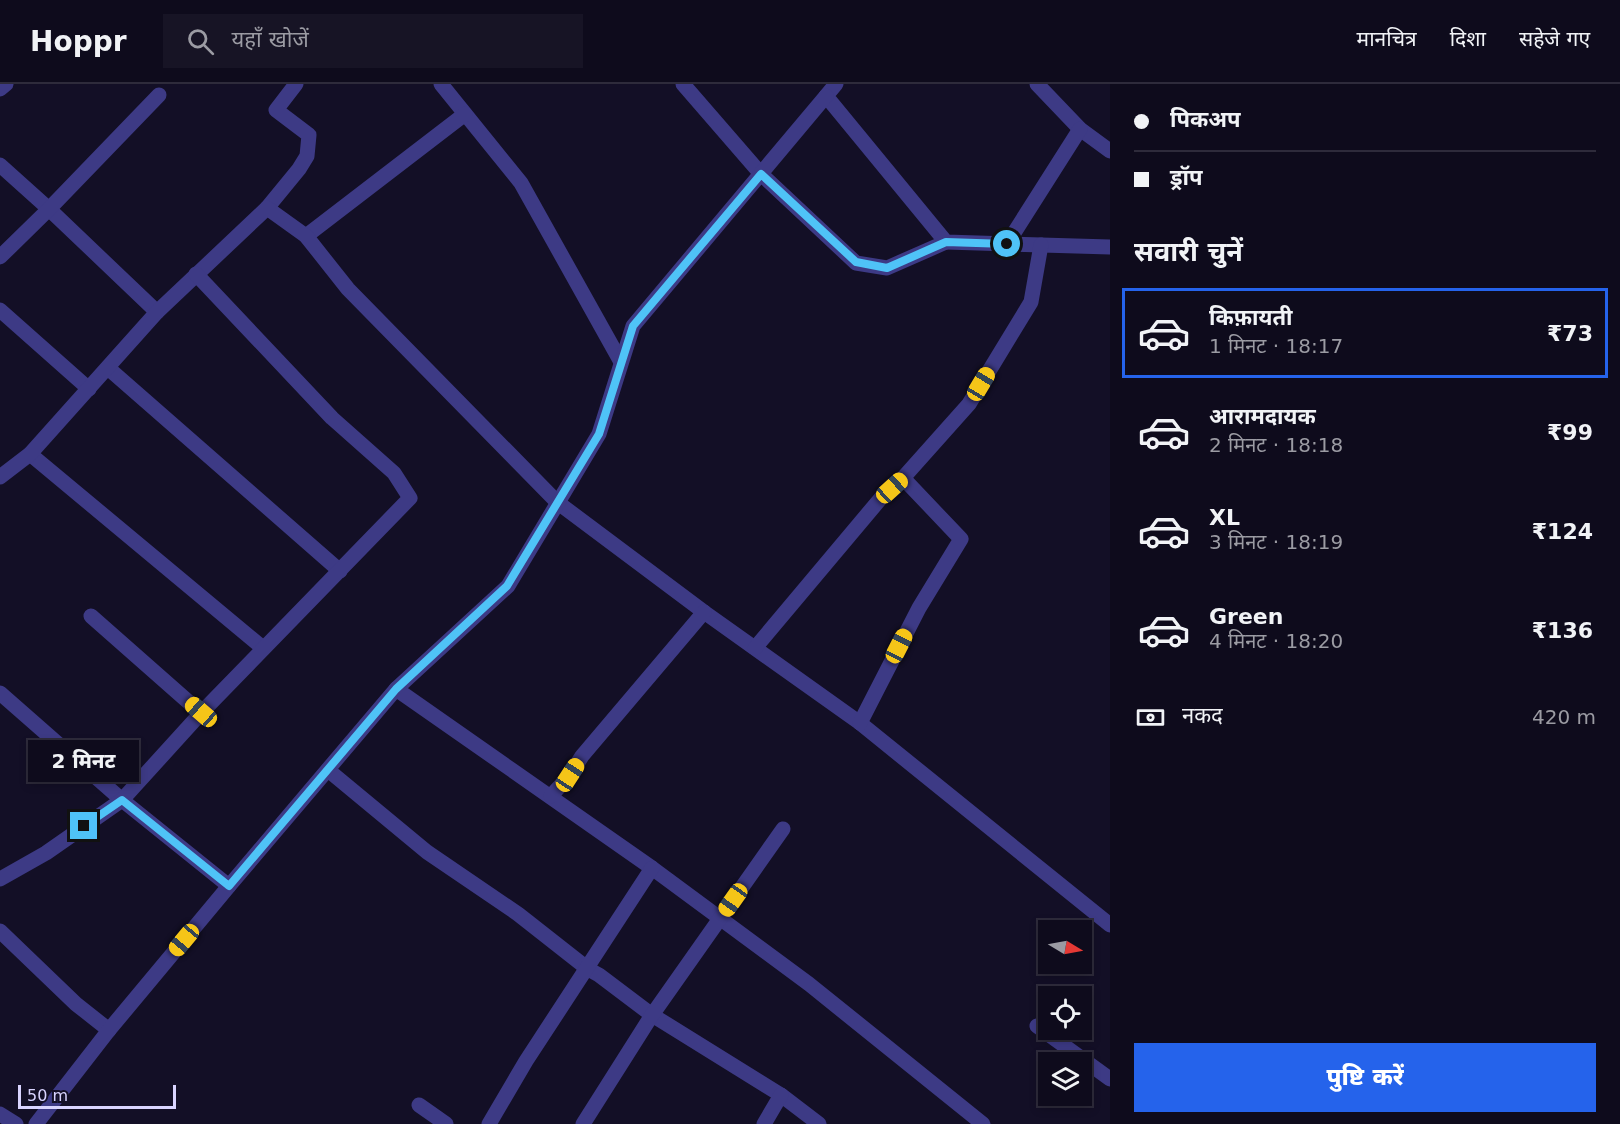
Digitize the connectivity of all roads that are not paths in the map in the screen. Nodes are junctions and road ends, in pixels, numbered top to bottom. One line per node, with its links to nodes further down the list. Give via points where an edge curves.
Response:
1 (6, 84): 6 (street)
2 (296, 84): 14 (street, via 276,110 309,135 307,156)
3 (441, 84): 9 (street)
4 (683, 84): 13 (street)
5 (1037, 84): 10 (street)
6 (0, 89)
7 (831, 90): 13 (street); 17 (street)
8 (159, 95): 15 (street)
9 (465, 114): 16 (street); 25 (street, via 521,183)
10 (1080, 129): 11 (street); 18 (street)
11 (1110, 151)
12 (0, 165): 15 (street)
13 (761, 174): 17 (street, via 856,262 887,268); 25 (street, via 633,326)
14 (267, 208): 16 (street); 22 (street)
15 (50, 209): 21 (street); 24 (street)
16 (306, 236): 31 (street, via 348,289)
17 (946, 242): 18 (street)
18 (1007, 244): 19 (street)
19 (1041, 245): 20 (street); 30 (street, via 1031,302 969,404)
20 (1110, 247)
21 (0, 256)
22 (196, 274): 24 (street); 32 (street, via 332,418 394,473 410,498)
23 (0, 310): 27 (street)
24 (157, 312): 26 (street)
25 (621, 362): 31 (street, via 599,434)
26 (108, 368): 27 (street); 32 (street)
27 (89, 389): 28 (street)
28 (30, 454): 29 (street); 35 (street)
29 (0, 477)
30 (903, 478): 36 (street, via 881,498); 40 (street, via 961,539 919,608)
31 (557, 502): 33 (street); 37 (street, via 507,586)
32 (340, 571): 35 (street)
33 (704, 612): 36 (street); 42 (street)
34 (91, 616): 39 (street)
35 (263, 648): 39 (street)
36 (755, 648): 40 (street)
37 (396, 689): 41 (street); 42 (street)
38 (0, 693): 43 (street)
39 (201, 712): 43 (street)
40 (860, 723): 49 (street)
41 (328, 770): 47 (street); 51 (street, via 427,852 518,914)
42 (551, 796): 45 (street)
43 (122, 800): 46 (street, via 46,853); 47 (street)
44 (783, 829): 48 (street)
45 (652, 868): 48 (street); 51 (street)
46 (0, 879)
47 (229, 886): 54 (street)
48 (720, 918): 52 (street); 66 (street, via 809,984)
49 (1110, 925)
50 (0, 931): 54 (street)
51 (588, 969): 52 (street); 62 (street)
52 (652, 1015): 56 (street); 63 (street)
53 (1037, 1026): 55 (street)
54 (109, 1030): 60 (street)
55 (1110, 1079)
56 (781, 1095): 64 (street); 65 (street)
57 (419, 1106): 61 (street)
58 (0, 1114): 59 (street)
59 (16, 1124)
60 (36, 1124)
61 (446, 1124)
62 (489, 1124)
63 (583, 1124)
64 (764, 1124)
65 (819, 1124)
66 (982, 1124)

